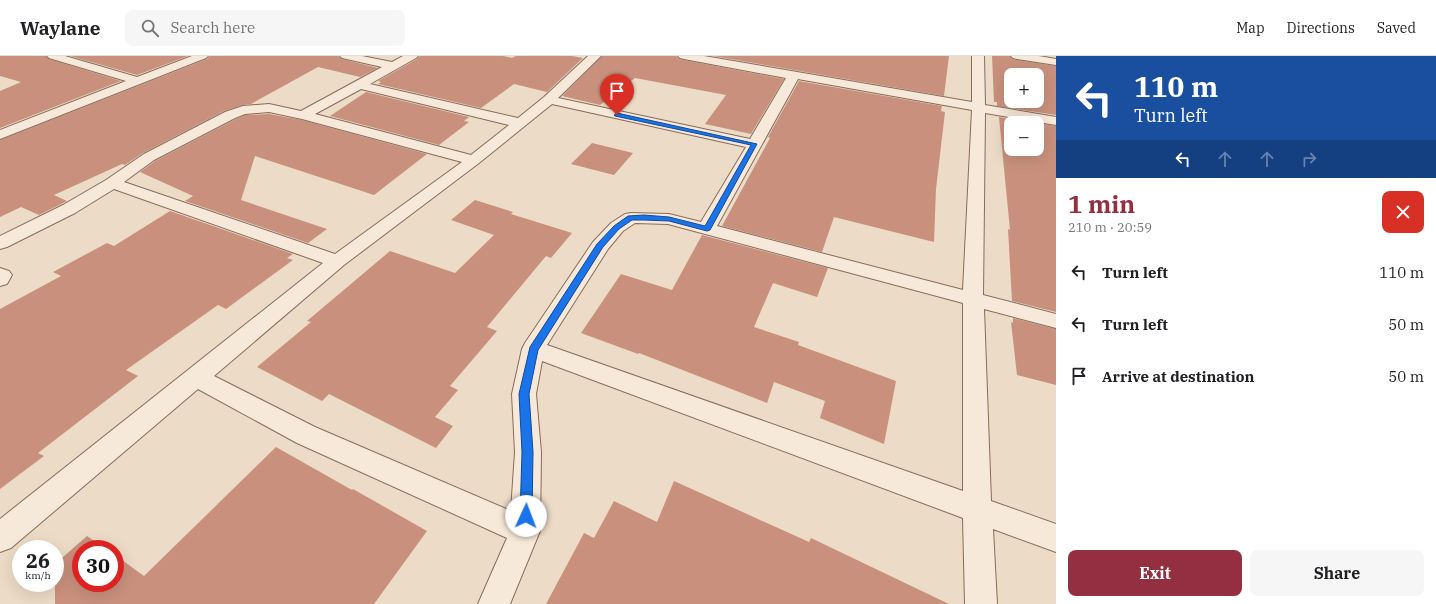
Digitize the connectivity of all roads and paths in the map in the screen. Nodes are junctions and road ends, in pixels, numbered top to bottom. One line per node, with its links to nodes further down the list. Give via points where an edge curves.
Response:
1 (53, 56): 12 (street)
2 (202, 56): 12 (street)
3 (346, 56): 10 (street)
4 (412, 56): 10 (street)
5 (595, 56): 14 (street)
6 (684, 56): 11 (street)
7 (978, 56): 15 (street)
8 (1017, 56): 9 (street)
9 (1056, 62)
10 (392, 66): 13 (street)
11 (794, 75): 15 (street); 20 (street)
12 (138, 81): 19 (street)
13 (360, 85): 16 (street); 18 (street)
14 (549, 100): 18 (street); 20 (street)
15 (980, 108): 17 (street); 28 (street)
16 (303, 115): 21 (street); 22 (street, via 269,108 243,110 149,157)
17 (1056, 121)
18 (520, 123): 21 (street)
19 (0, 135)
20 (754, 144): 23 (street)
21 (474, 160): 25 (street)
22 (112, 183): 24 (street, via 69,209); 25 (street)
23 (707, 228): 28 (street); 30 (street, via 669,219 644,218 631,218 617,227 600,246)
24 (0, 243)
25 (337, 261): 31 (street)
26 (0, 274): 27 (street)
27 (0, 280)
28 (974, 298): 29 (street); 32 (street)
29 (1056, 321)
30 (533, 349): 32 (street); 33 (street, via 524,394 528,452)
31 (195, 377): 33 (street, via 306,435); 34 (street)
32 (977, 509): 35 (street); 37 (street)
33 (525, 531): 36 (street)
34 (0, 538)
35 (1056, 538)
36 (494, 604)
37 (981, 604)

